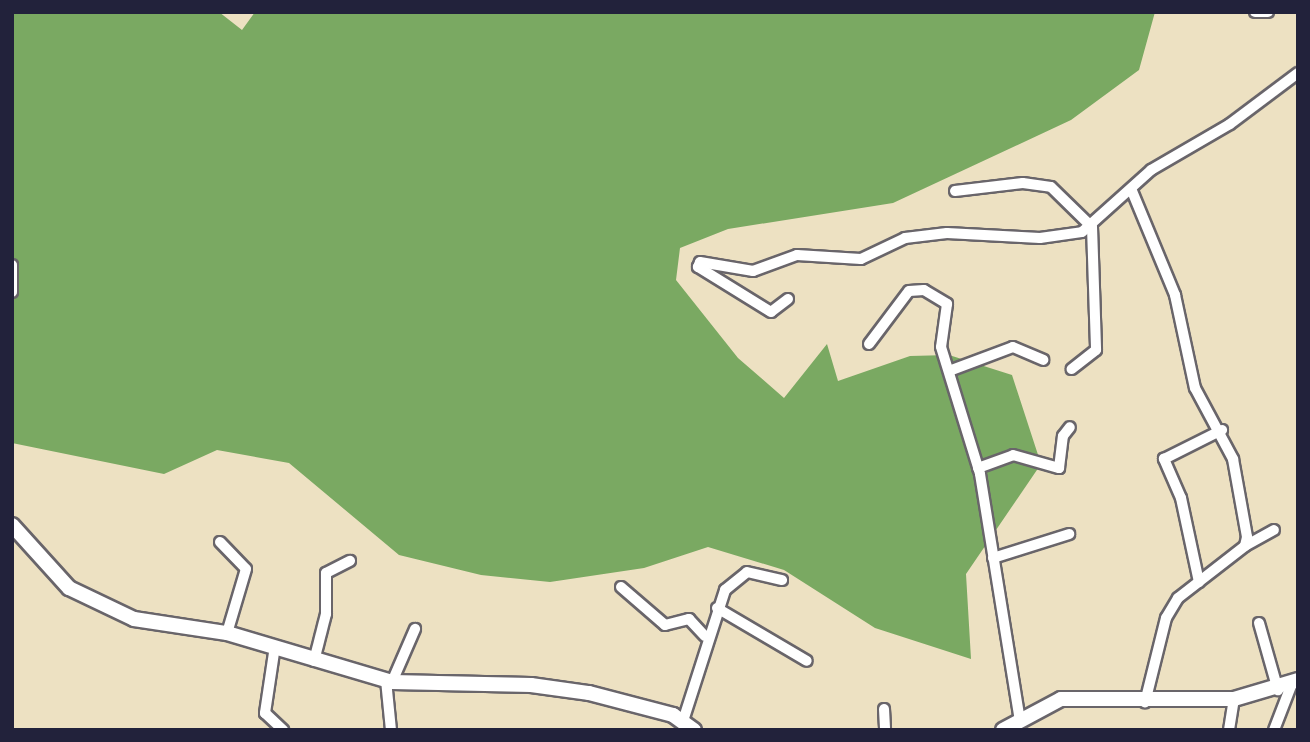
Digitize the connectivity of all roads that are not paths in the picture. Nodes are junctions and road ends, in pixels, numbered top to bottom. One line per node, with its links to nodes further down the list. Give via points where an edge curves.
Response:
1 (1255, 12): 2 (street)
2 (1268, 12)
3 (1298, 73): 5 (street, via 1230,124 1151,170)
4 (955, 191): 6 (street, via 1023,183 1051,187)
5 (1132, 191): 6 (street); 15 (street, via 1175,295 1195,388)
6 (1092, 227): 9 (street, via 1064,237 947,233 905,238 861,259 797,255 753,271 700,262 698,267 771,312); 12 (street, via 1098,274 1096,351)
7 (12, 265): 8 (street)
8 (12, 292)
9 (788, 299)
10 (869, 344): 13 (street, via 902,298 924,289 947,304 939,338)
11 (1043, 360): 13 (street, via 1013,347)
12 (1072, 369)
13 (949, 371): 16 (street)
14 (1070, 427): 16 (street, via 1059,468 1013,456)
15 (1222, 430): 21 (street, via 1233,459); 25 (street, via 1164,459 1181,498)
16 (978, 468): 22 (street)
17 (12, 525): 30 (main road, via 57,578 93,603 134,619)
18 (1274, 530): 21 (street)
19 (1069, 534): 22 (street)
20 (220, 542): 30 (street, via 246,569)
21 (1245, 546): 25 (street)
22 (993, 558): 40 (street)
23 (350, 561): 33 (street, via 326,573 326,614)
24 (782, 580): 27 (street, via 747,572 725,590)
25 (1199, 582): 38 (street, via 1166,618)
26 (621, 587): 31 (street, via 665,625 693,621)
27 (717, 608): 31 (street); 34 (street)
28 (1259, 624): 36 (street)
29 (415, 629): 35 (street)
30 (227, 633): 32 (main road)
31 (705, 636): 41 (street)
32 (275, 646): 33 (main road); 42 (street, via 265,713)
33 (314, 662): 35 (main road)
34 (807, 662)
35 (389, 681): 41 (main road, via 531,685 628,702); 43 (street)
36 (1289, 685): 37 (main road); 47 (street)
37 (1234, 699): 38 (main road); 46 (street)
38 (1145, 702): 40 (main road, via 1071,697)
39 (884, 709): 44 (street)
40 (1019, 716): 45 (main road)
41 (688, 725)
42 (283, 730)
43 (391, 730)
44 (885, 730)
45 (1003, 730)
46 (1229, 730)
47 (1274, 730)

